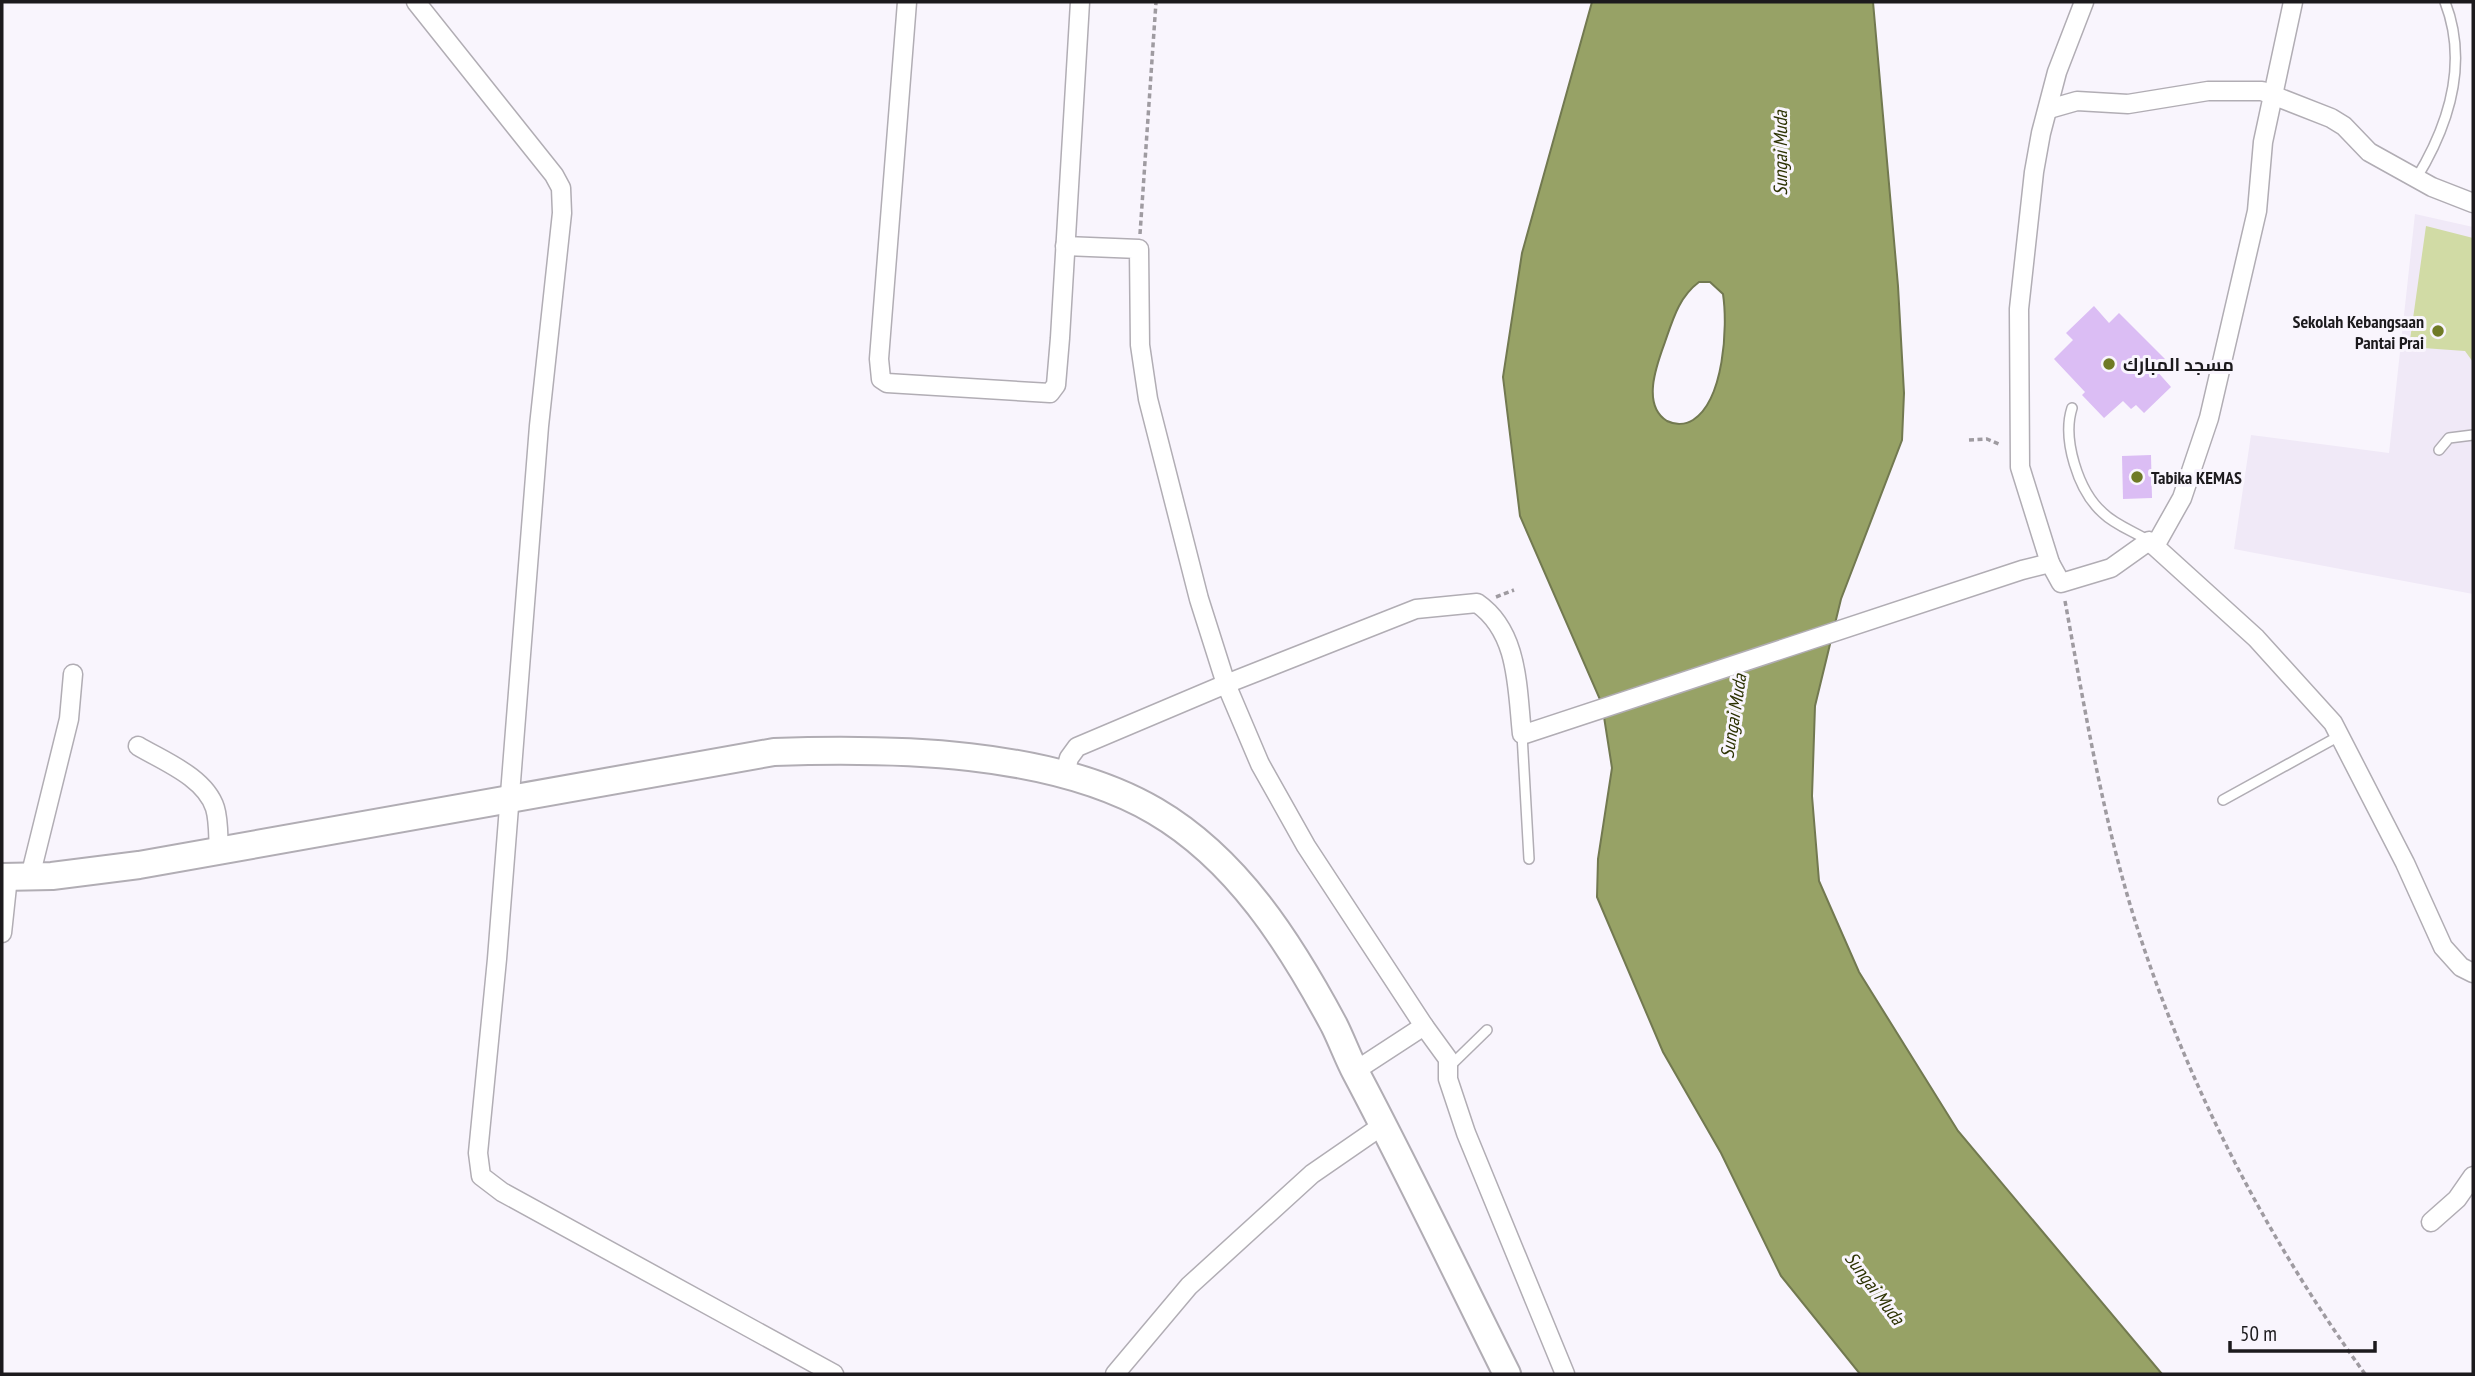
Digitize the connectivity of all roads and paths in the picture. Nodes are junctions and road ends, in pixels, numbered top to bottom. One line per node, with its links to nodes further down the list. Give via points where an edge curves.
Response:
1 (416, 2): 28 (street, via 561,188)
2 (907, 2): 12 (street, via 881,379 1050,393 1056,385)
3 (1080, 2): 12 (street)
4 (1156, 2): 13 (path)
5 (2084, 2): 9 (street, via 2057,72)
6 (2293, 2): 8 (street)
7 (2445, 2): 10 (lane, via 2457,39 2449,105 2443,132)
8 (2273, 96): 9 (street, via 2253,90 2221,90 2145,103 2077,101); 10 (street, via 2331,118 2370,152); 19 (street, via 2263,142 2257,211 2209,418 2182,498)
9 (2049, 109): 18 (street, via 2034,172 2018,309)
10 (2416, 179): 11 (street)
11 (2473, 203)
12 (1065, 246): 13 (street)
13 (1139, 249): 23 (street, via 1140,345 1148,399 1199,599)
14 (2073, 408): 19 (lane, via 2072,451 2084,489 2103,513)
15 (2473, 435): 17 (lane, via 2449,438)
16 (1969, 440): 18 (path, via 1987,439)
17 (2440, 450)
18 (2020, 453): 20 (street, via 2024,486)
19 (2152, 544): 21 (street, via 2111,568); 25 (street, via 2256,638)
20 (2050, 563): 21 (street); 24 (street)
21 (2061, 583): 46 (path, via 2096,769 2136,925 2158,988 2236,1167 2295,1271)
22 (73, 674): 32 (street, via 69,719)
23 (1226, 684): 24 (street, via 1416,609 1477,603 1498,624 1510,650); 27 (street, via 1077,747); 35 (street, via 1272,788)
24 (1522, 734): 31 (lane)
25 (2341, 735): 29 (lane); 34 (street, via 2443,947)
26 (138, 746): 30 (street, via 185,774 211,800)
27 (1065, 773): 28 (street, via 909,752 774,752); 38 (street, via 1139,803 1176,824 1261,905 1334,1026)
28 (508, 799): 30 (street); 42 (street, via 478,1153 481,1176 502,1192)
29 (2223, 800)
30 (219, 852): 32 (street, via 89,872)
31 (1529, 859)
32 (13, 877): 33 (street)
33 (2, 933)
34 (2473, 973)
35 (1424, 1026): 37 (street, via 1448,1059); 38 (street)
36 (1487, 1030): 37 (lane)
37 (1448, 1068): 45 (street, via 1466,1133)
38 (1355, 1070): 39 (street)
39 (1383, 1125): 43 (street, via 1312,1174 1212,1265); 44 (street)
40 (2473, 1176): 41 (street, via 2457,1199)
41 (2431, 1222)
42 (834, 1374)
43 (1115, 1374)
44 (1507, 1374)
45 (1565, 1374)
46 (2365, 1374)

